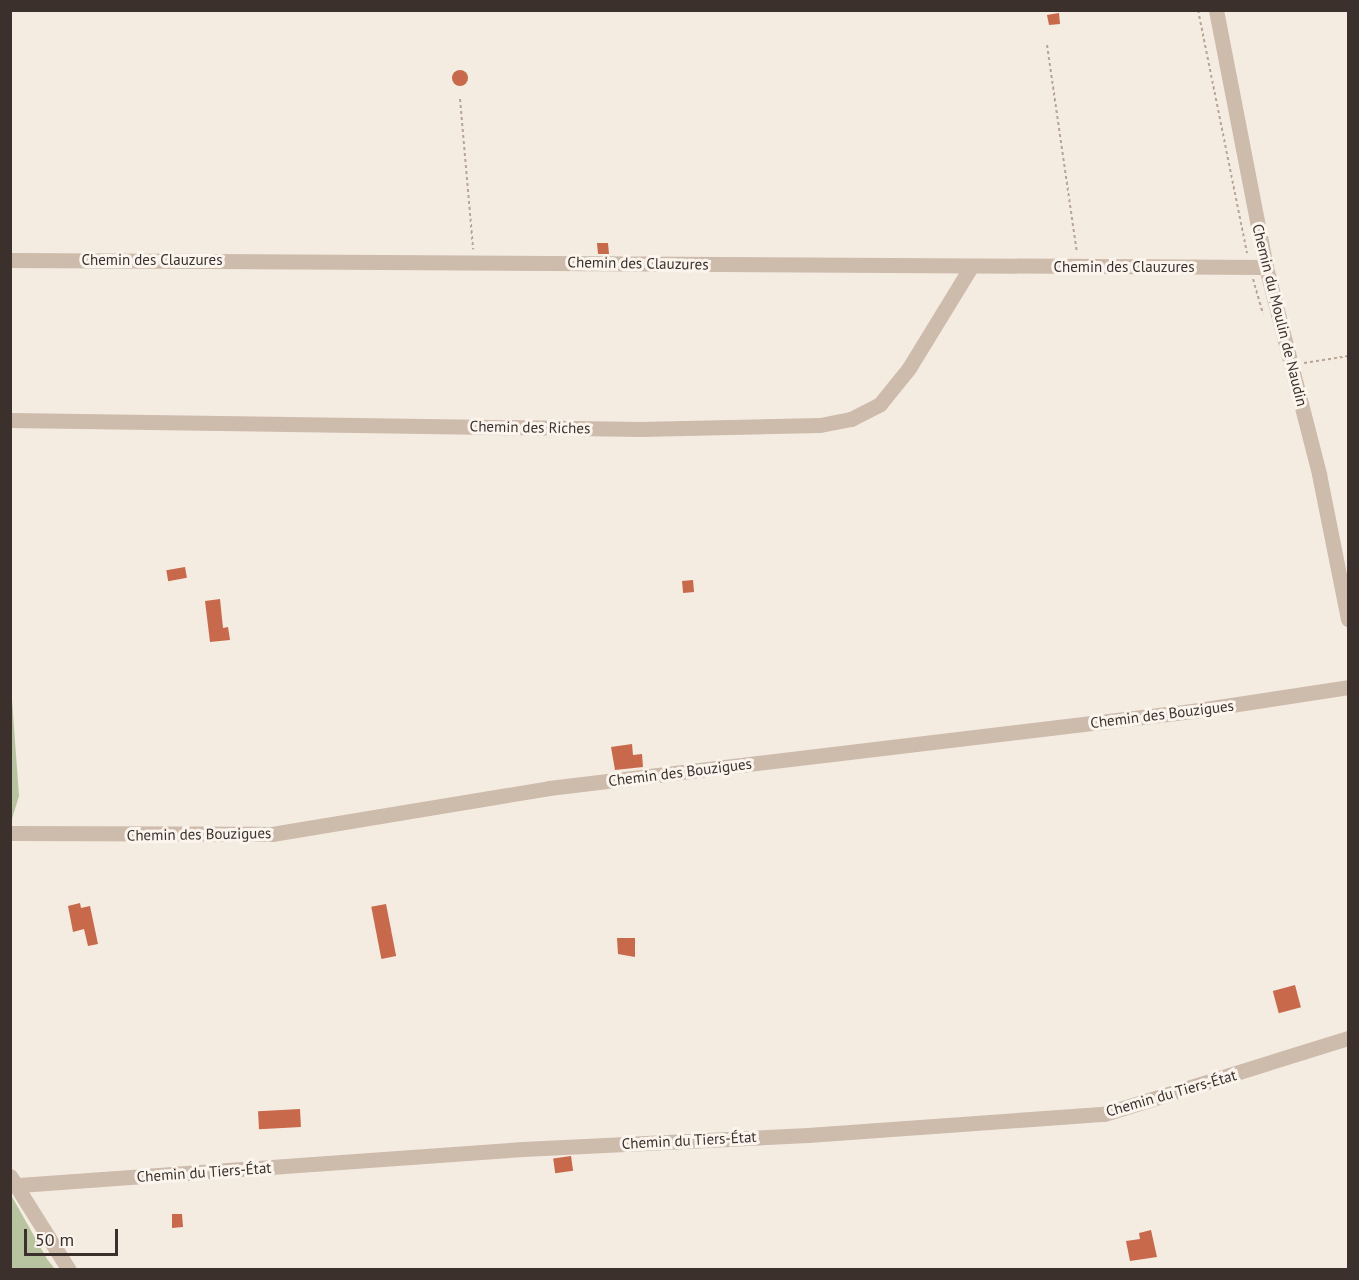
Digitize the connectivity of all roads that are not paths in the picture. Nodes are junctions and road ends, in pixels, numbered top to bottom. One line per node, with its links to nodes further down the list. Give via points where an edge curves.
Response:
1 (1216, 10): 4 (street, Chemin du Moulin de Naudin)
2 (10, 260): 3 (street, Chemin des Clauzures)
3 (971, 267): 4 (street, Chemin des Clauzures); 5 (street, Chemin des Riches, via 909,368 880,404 851,419 820,425 640,429)
4 (1266, 267): 6 (street, Chemin du Moulin de Naudin, via 1292,365)
5 (10, 420)
6 (1348, 619)
7 (1348, 687): 8 (street, Chemin des Bouzigues, via 1192,711 549,788 272,834)
8 (10, 833)
9 (1348, 1038): 10 (street, Chemin du Tiers-État, via 1104,1114 808,1135)
10 (15, 1180): 11 (street, via 29,1210)
11 (69, 1269)

